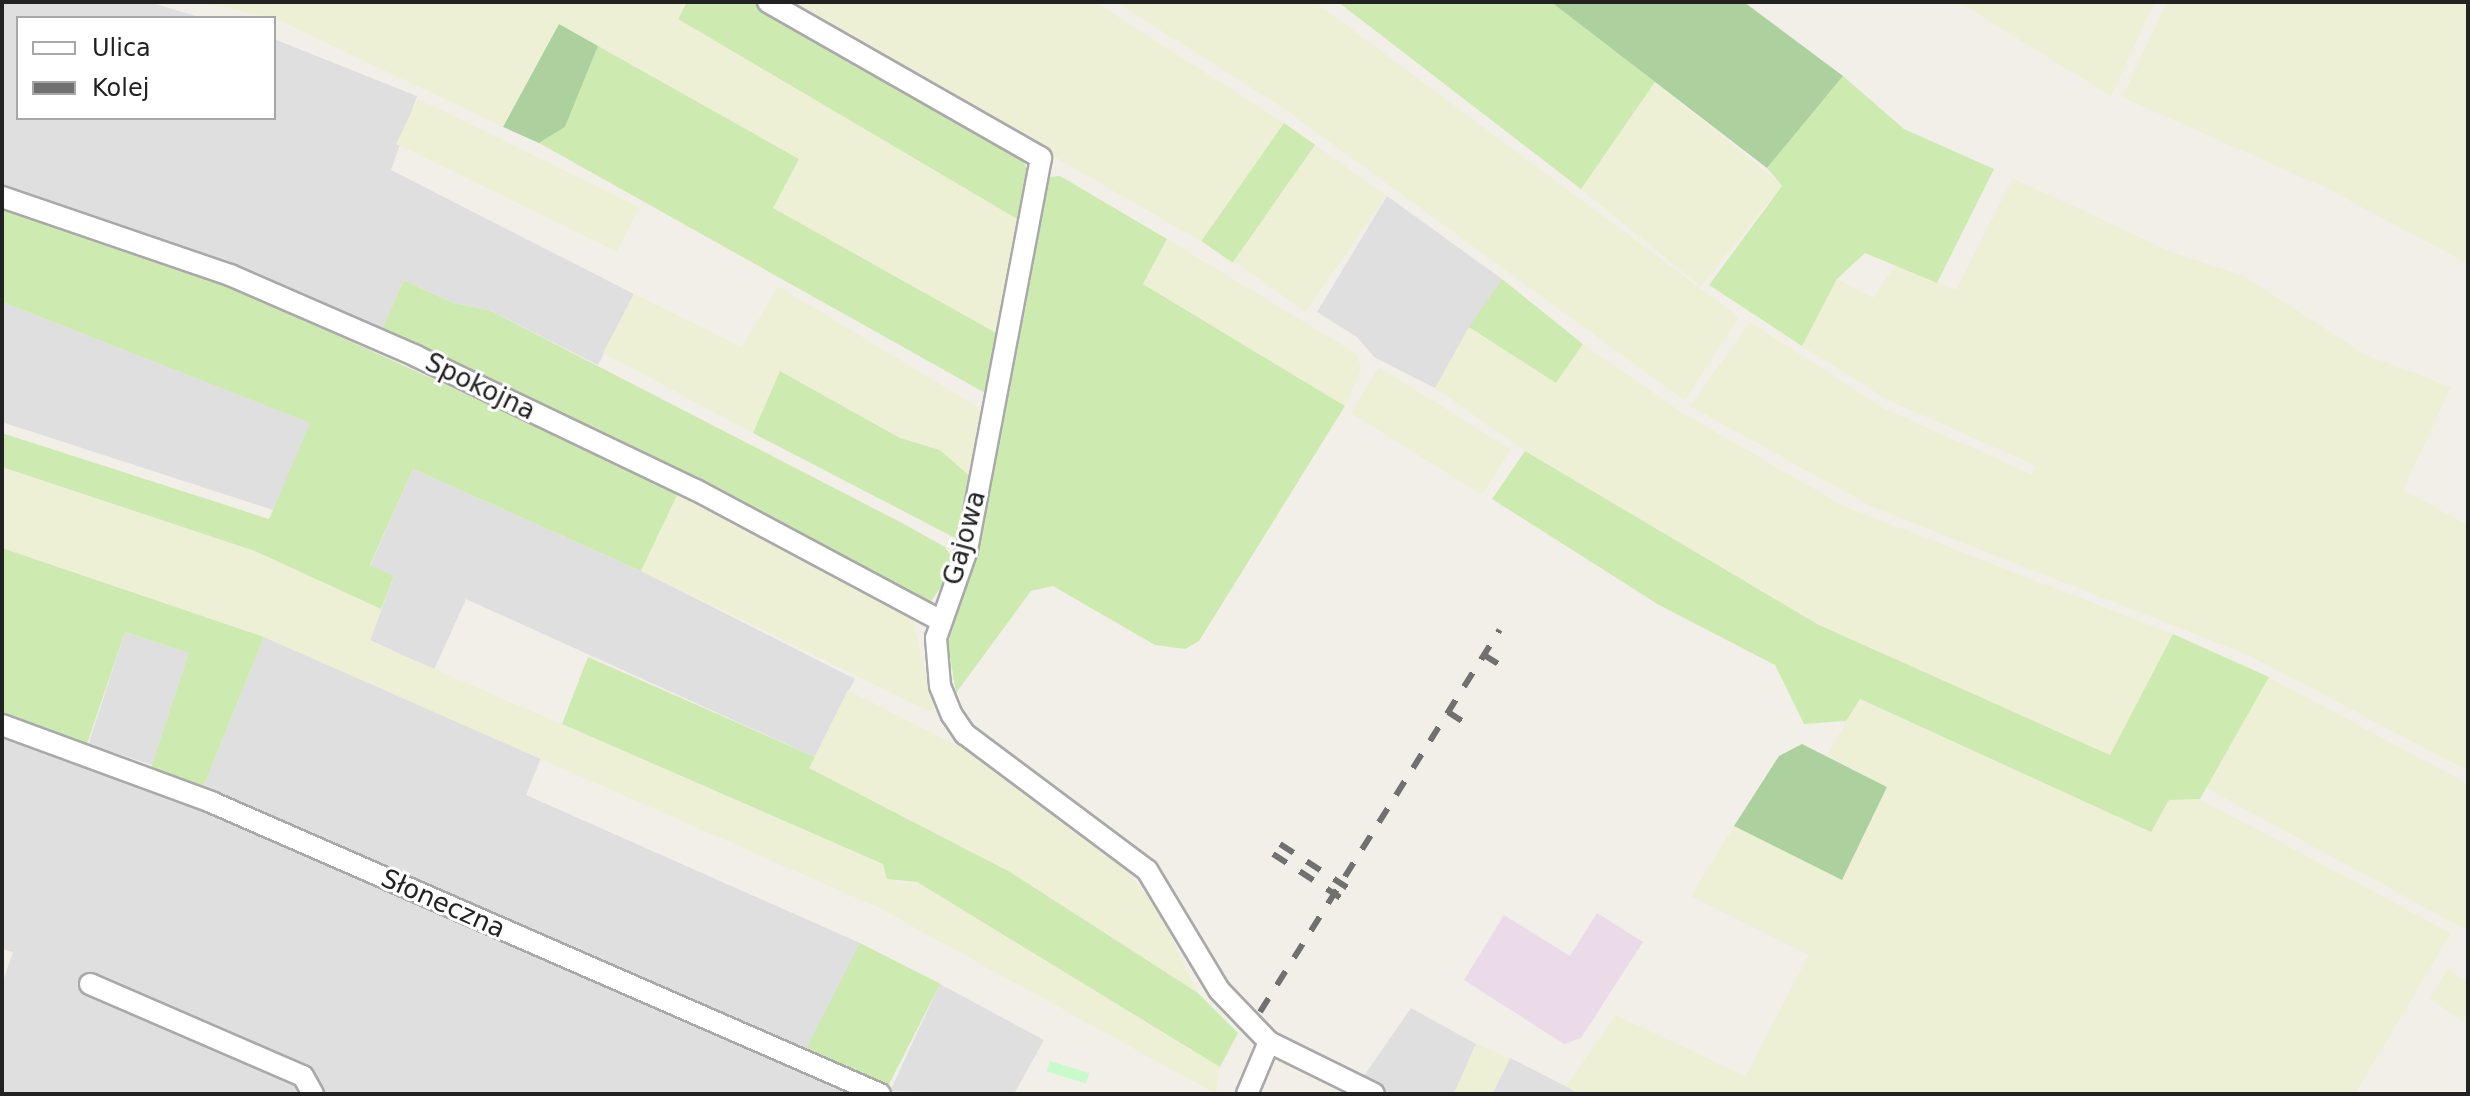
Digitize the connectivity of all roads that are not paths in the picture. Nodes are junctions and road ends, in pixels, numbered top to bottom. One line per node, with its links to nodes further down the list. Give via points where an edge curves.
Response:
1 (768, 2): 3 (street, Gajowa, via 1041,158 967,550)
2 (2, 197): 3 (street, Spokojna, via 230,275 416,356 696,490)
3 (939, 620): 6 (street, Gajowa, via 940,686 965,734 1147,870 1219,990)
4 (2, 725): 8 (street, Słoneczna, via 211,802)
5 (90, 984): 7 (street)
6 (1269, 1042): 9 (street); 10 (street, Gajowa)
7 (313, 1089)
8 (880, 1094)
9 (1247, 1094)
10 (1374, 1094)

